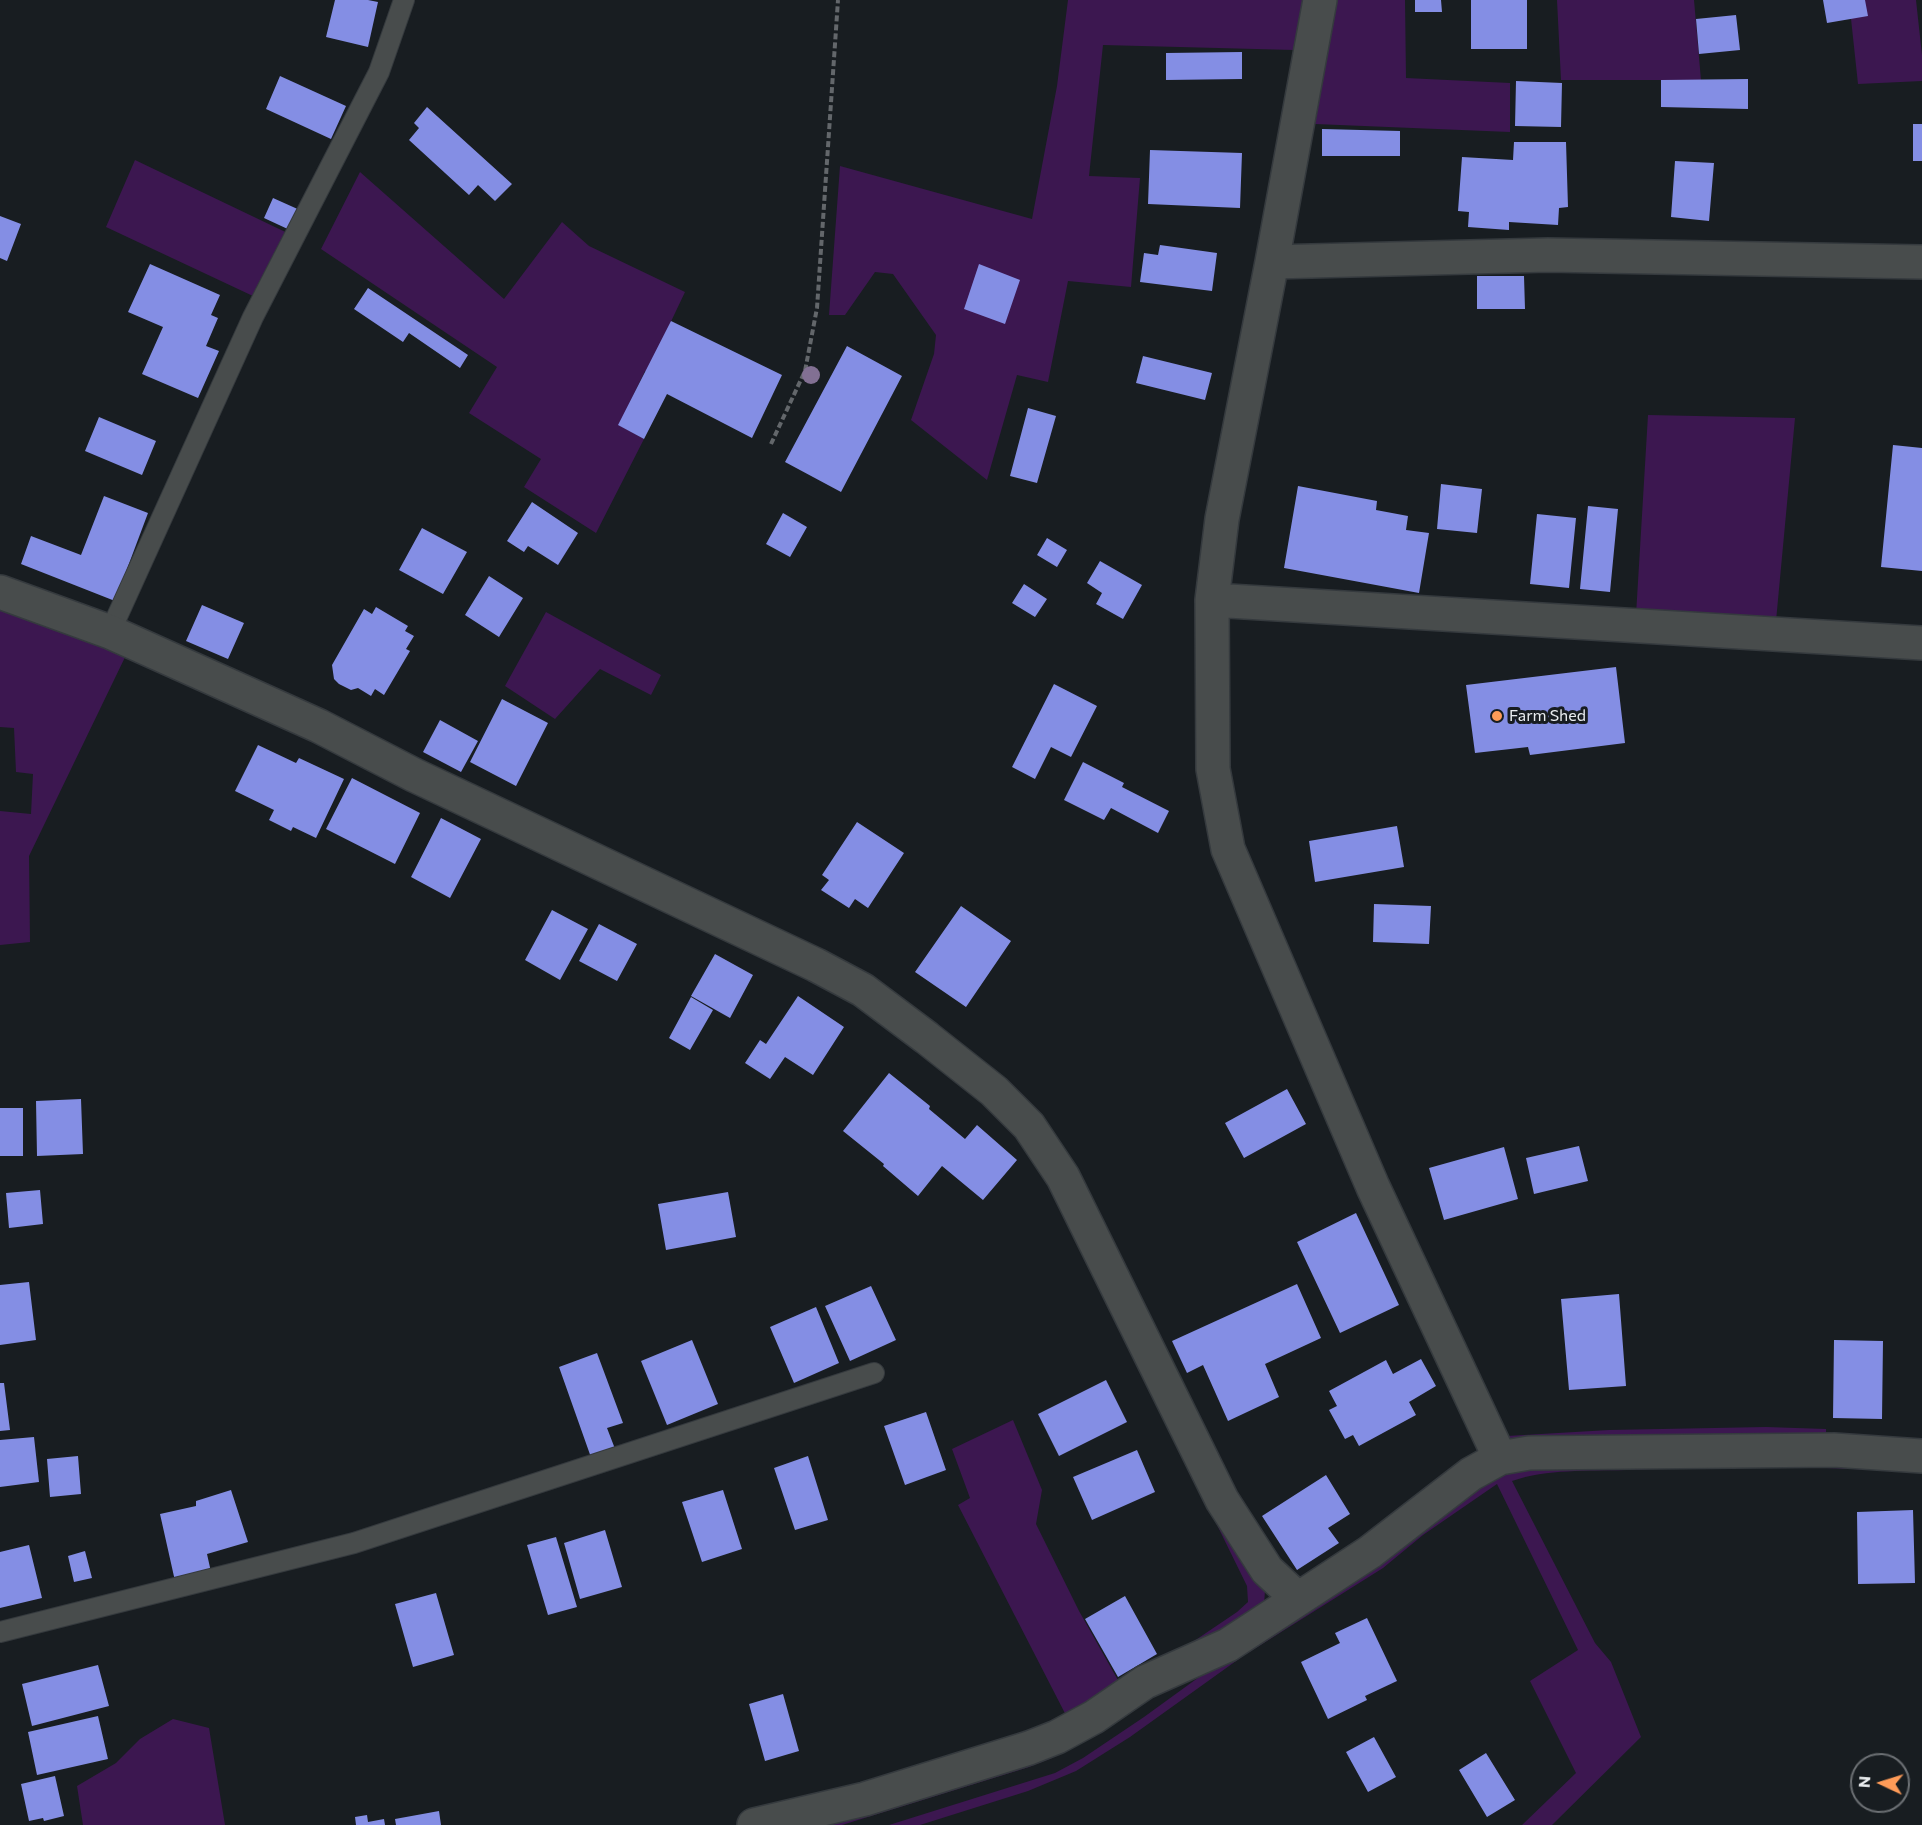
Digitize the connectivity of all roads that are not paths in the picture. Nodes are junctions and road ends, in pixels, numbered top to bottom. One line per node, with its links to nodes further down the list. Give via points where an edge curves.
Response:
1 (404, 0): 7 (lane, via 379,72 254,317)
2 (1320, 0): 3 (street)
3 (1272, 262): 4 (street, via 1548,255); 6 (street, via 1222,519)
4 (1922, 262)
5 (0, 592): 7 (street)
6 (1212, 600): 8 (street); 11 (street, via 1213,769 1228,849 1373,1187)
7 (110, 632): 12 (street, via 319,726 816,965 863,990 994,1091 1029,1126 1063,1178 1222,1500 1267,1570)
8 (1922, 643)
9 (874, 1373): 13 (lane, via 354,1544)
10 (1922, 1456): 11 (street, via 1834,1450 1529,1453)
11 (1500, 1458): 12 (street, via 1471,1474 1370,1552)
12 (1298, 1599): 14 (street, via 1228,1645 1145,1682 1057,1737 865,1799)
13 (0, 1632)
14 (753, 1825)

